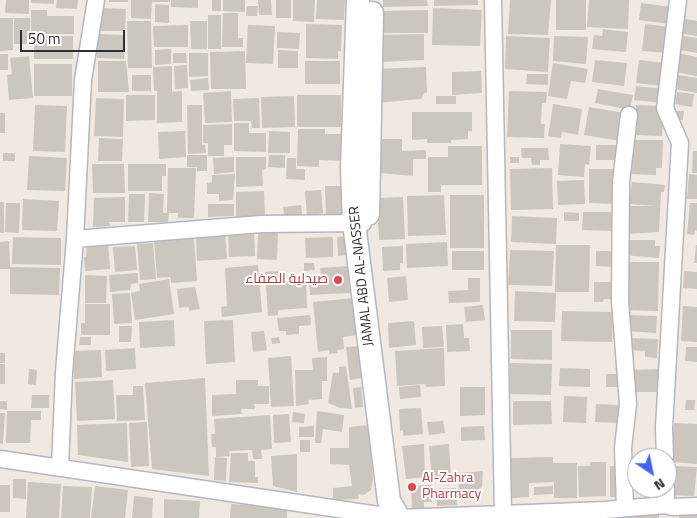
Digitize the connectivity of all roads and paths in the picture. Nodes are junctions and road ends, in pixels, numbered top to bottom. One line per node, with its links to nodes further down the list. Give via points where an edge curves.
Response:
1 (96, 0): 8 (street, via 83,80)
2 (358, 0): 7 (street, JAMAL ABD AL-NASSER, via 352,168)
3 (372, 0): 7 (street, JAMAL ABD AL-NASSER)
4 (493, 0): 15 (street)
5 (678, 0): 9 (street, via 665,108 680,142)
6 (629, 114): 13 (street, via 621,182 620,241 620,300 628,404 623,448)
7 (361, 223): 8 (street, via 261,224); 16 (street, JAMAL ABD AL-NASSER, via 402,500)
8 (75, 239): 11 (street)
9 (665, 448)
10 (0, 459): 11 (street)
11 (60, 467): 16 (street)
12 (697, 506): 14 (street)
13 (625, 508): 14 (street); 15 (street)
14 (670, 510)
15 (503, 513): 16 (street)
16 (399, 518)

